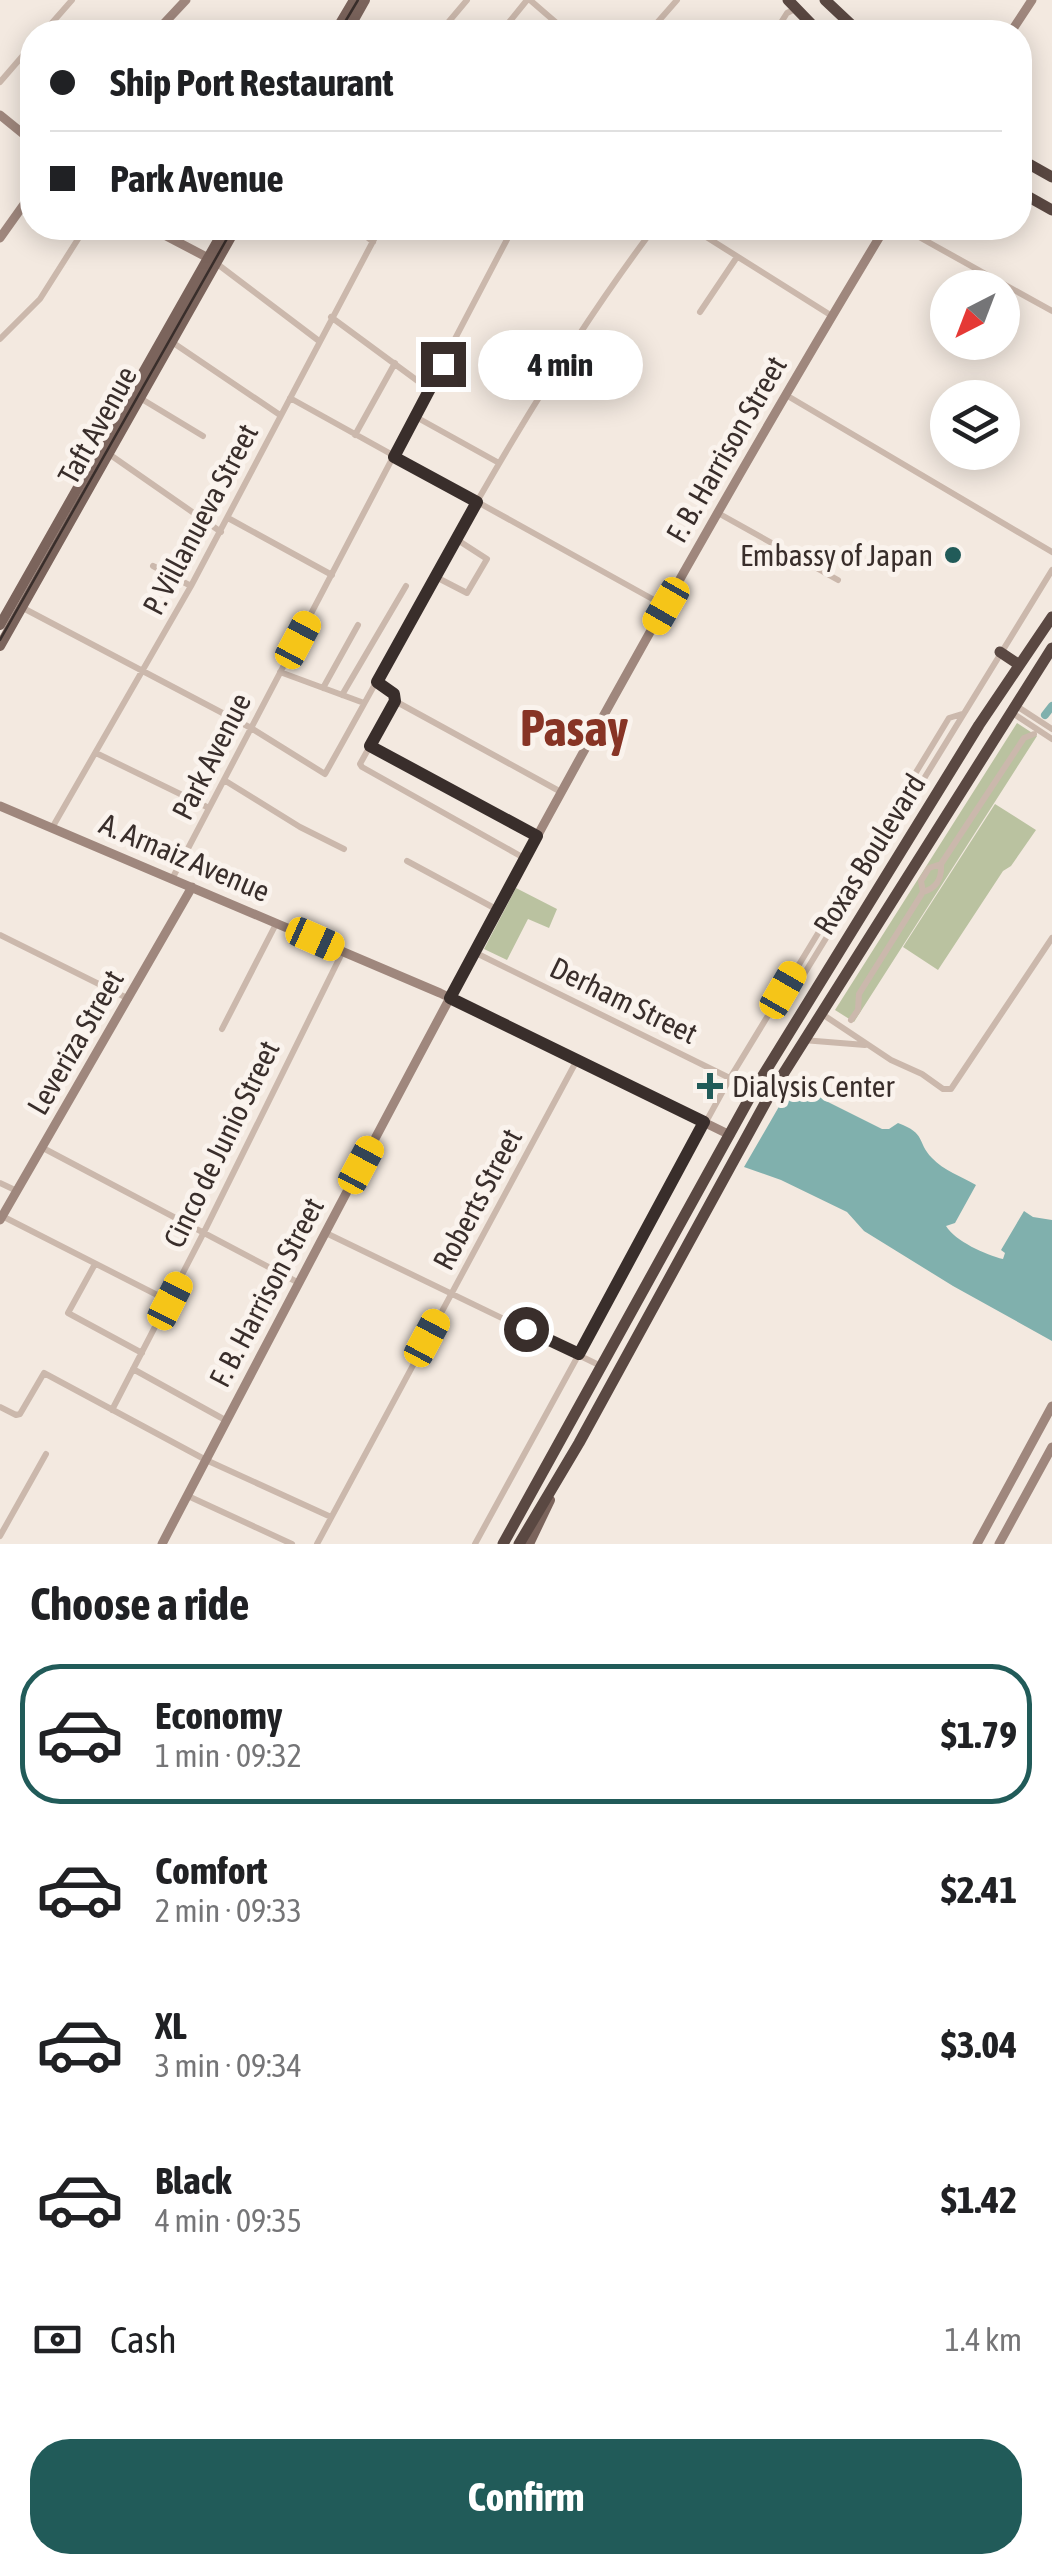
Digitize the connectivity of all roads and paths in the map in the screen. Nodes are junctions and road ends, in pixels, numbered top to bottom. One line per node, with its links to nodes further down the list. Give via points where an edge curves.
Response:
1 (72, 0): 7 (street)
2 (186, 0): 8 (main road)
3 (466, 0): 9 (street)
4 (528, 0): 10 (street); 11 (street)
5 (677, 0): 12 (street)
6 (827, 3): 13 (highway)
7 (54, 20)
8 (167, 20)
9 (450, 20)
10 (512, 20)
11 (553, 20)
12 (659, 20)
13 (846, 20)
14 (20, 59): 15 (street)
15 (0, 82)
16 (0, 115): 17 (main road)
17 (20, 131)
18 (20, 210): 19 (main road)
19 (0, 238)
20 (77, 240): 37 (street, via 40,299)
21 (174, 240): 32 (main road)
22 (220, 240): 32 (main road, Taft Avenue)
23 (227, 240): 32 (main road, Taft Avenue)
24 (371, 240): 30 (street)
25 (507, 240): 42 (street, Park Avenue)
26 (645, 240): 53 (street, via 584,322)
27 (711, 240): 31 (street)
28 (878, 240): 35 (main road, F. B. Harrison Street)
29 (925, 240): 33 (street)
30 (373, 242): 36 (street, P. Villanueva Street)
31 (737, 257): 34 (street); 35 (street)
32 (212, 260): 38 (main road, Taft Avenue); 39 (street)
33 (1052, 311)
34 (700, 312)
35 (832, 316): 43 (main road, F. B. Harrison Street)
36 (331, 318): 39 (street, P. Villanueva Street); 40 (street)
37 (0, 339)
38 (167, 339): 41 (main road, Taft Avenue); 46 (street)
39 (319, 341): 45 (street, P. Villanueva Street)
40 (395, 363): 42 (street); 48 (street)
41 (148, 374): 44 (main road, Taft Avenue); 50 (main road, Taft Avenue)
42 (430, 390): 47 (street, Park Avenue)
43 (786, 394): 56 (main road, F. B. Harrison Street); 60 (street)
44 (140, 398): 49 (street); 50 (main road, Taft Avenue)
45 (290, 398): 46 (street, P. Villanueva Street); 48 (street)
46 (280, 415): 57 (street, P. Villanueva Street)
47 (416, 417): 52 (street, Park Avenue); 53 (street)
48 (355, 435): 52 (street)
49 (203, 436)
50 (112, 438): 51 (main road, Taft Avenue); 55 (main road, Taft Avenue)
51 (109, 454): 55 (main road, Taft Avenue); 58 (street)
52 (394, 457): 54 (street); 63 (street, Park Avenue)
53 (499, 463): 54 (street)
54 (477, 502): 59 (street); 69 (street)
55 (71, 510): 68 (main road, Taft Avenue)
56 (718, 513): 65 (street); 69 (main road, F. B. Harrison Street)
57 (228, 518): 58 (street, P. Villanueva Street); 63 (street)
58 (221, 532): 66 (street, P. Villanueva Street)
59 (456, 539): 64 (street); 64 (street, via 488,559 467,593)
60 (1052, 552)
61 (152, 566): 66 (street)
62 (1052, 570): 75 (street)
63 (332, 575): 78 (street, Park Avenue)
64 (436, 576): 79 (street)
65 (838, 580)
66 (191, 586): 77 (street, P. Villanueva Street)
67 (406, 586): 81 (street)
68 (18, 605): 71 (main road, Taft Avenue); 73 (main road, Taft Avenue); 77 (street)
69 (666, 606): 92 (main road, F. B. Harrison Street)
70 (1052, 616): 76 (highway, Roxas Boulevard)
71 (0, 625)
72 (358, 625): 80 (street)
73 (0, 646)
74 (1052, 648): 84 (highway, Roxas Boulevard)
75 (1000, 652): 76 (highway); 85 (street)
76 (1018, 664): 103 (highway, Roxas Boulevard)
77 (144, 672): 86 (street); 90 (street, P. Villanueva Street)
78 (280, 672): 80 (street); 86 (street, Park Avenue)
79 (377, 682): 82 (street); 83 (street)
80 (323, 688): 81 (street)
81 (342, 695): 83 (street)
82 (395, 701): 89 (street); 92 (street)
83 (364, 703): 86 (street, via 325,774)
84 (1012, 708): 87 (street); 114 (highway, Roxas Boulevard)
85 (962, 714): 100 (street); 115 (street, via 949,718)
86 (251, 728): 91 (street, Park Avenue)
87 (1051, 733)
88 (1034, 734): 96 (street, via 1024,738)
89 (370, 746): 98 (street); 101 (street, via 360,764)
90 (96, 753): 94 (street); 97 (street, P. Villanueva Street)
91 (224, 780): 94 (street, Park Avenue); 99 (street)
92 (561, 792): 98 (main road, F. B. Harrison Street)
93 (0, 806): 97 (main road, A. Arnaiz Avenue)
94 (209, 808): 104 (street, Park Avenue)
95 (962, 816): 96 (street)
96 (970, 821): 116 (street, via 941,864 942,876 923,892 859,994)
97 (52, 828): 104 (main road, A. Arnaiz Avenue)
98 (537, 836): 101 (main road, F. B. Harrison Street)
99 (344, 849)
100 (876, 856): 103 (highway); 115 (street, via 782,1010)
101 (524, 858): 106 (main road, F. B. Harrison Street)
102 (407, 861): 106 (street)
103 (892, 865): 122 (highway, Roxas Boulevard)
104 (172, 879): 105 (main road, A. Arnaiz Avenue)
105 (192, 888): 107 (main road, A. Arnaiz Avenue); 113 (main road, Leveriza Street)
106 (496, 909): 111 (main road, F. B. Harrison Street)
107 (276, 923): 110 (main road, A. Arnaiz Avenue); 117 (street)
108 (0, 935): 113 (street)
109 (1052, 938): 119 (street, via 951,1090)
110 (343, 951): 112 (main road, A. Arnaiz Avenue); 129 (street, Cinco de Junio Street)
111 (473, 952): 112 (main road, F. B. Harrison Street); 121 (street, Derham Street)
112 (450, 998): 120 (main road, A. Arnaiz Avenue); 130 (main road, F. B. Harrison Street)
113 (129, 999): 125 (main road, Leveriza Street)
114 (819, 1013): 118 (highway, Roxas Boulevard); 119 (street)
115 (768, 1016): 121 (street)
116 (851, 1020)
117 (222, 1030)
118 (803, 1040): 119 (street); 143 (highway, Roxas Boulevard)
119 (866, 1045)
120 (577, 1060): 123 (main road, A. Arnaiz Avenue); 133 (street, Roberts Street)
121 (730, 1078): 122 (street, Derham Street); 123 (street)
122 (754, 1090): 124 (highway, Roxas Boulevard)
123 (704, 1122): 124 (main road, A. Arnaiz Avenue); 136 (street)
124 (730, 1135): 137 (highway, Roxas Boulevard)
125 (43, 1148): 127 (main road, Leveriza Street); 129 (street)
126 (0, 1183): 127 (street)
127 (17, 1192): 128 (main road, Leveriza Street)
128 (1, 1218): 131 (street)
129 (204, 1232): 132 (street); 134 (street, Cinco de Junio Street)
130 (326, 1232): 132 (main road, F. B. Harrison Street); 133 (street)
131 (95, 1264): 134 (street); 135 (street, via 68,1312)
132 (299, 1283): 142 (main road, F. B. Harrison Street)
133 (452, 1293): 136 (street); 148 (street, Roberts Street)
134 (170, 1301): 135 (street, Cinco de Junio Street)
135 (142, 1353): 138 (street, Cinco de Junio Street)
136 (579, 1354): 137 (street); 154 (street)
137 (601, 1366): 155 (highway, Roxas Boulevard)
138 (133, 1369): 141 (street, Cinco de Junio Street); 142 (street)
139 (1052, 1406): 150 (main road)
140 (0, 1407): 141 (street, via 20,1414 44,1373)
141 (112, 1410): 146 (street)
142 (226, 1421): 146 (main road, F. B. Harrison Street)
143 (578, 1443): 156 (highway, Roxas Boulevard); 157 (main road, Roxas Boulevard)
144 (1052, 1446): 158 (main road)
145 (46, 1454): 149 (street)
146 (206, 1460): 147 (main road, F. B. Harrison Street); 148 (street)
147 (188, 1496): 151 (main road, F. B. Harrison Street); 152 (street)
148 (331, 1518): 153 (street, Roberts Street)
149 (0, 1536)
150 (980, 1540): 158 (main road)
151 (162, 1544)
152 (292, 1544)
153 (317, 1544)
154 (475, 1544)
155 (503, 1544)
156 (519, 1544)
157 (529, 1544)
158 (998, 1544)

